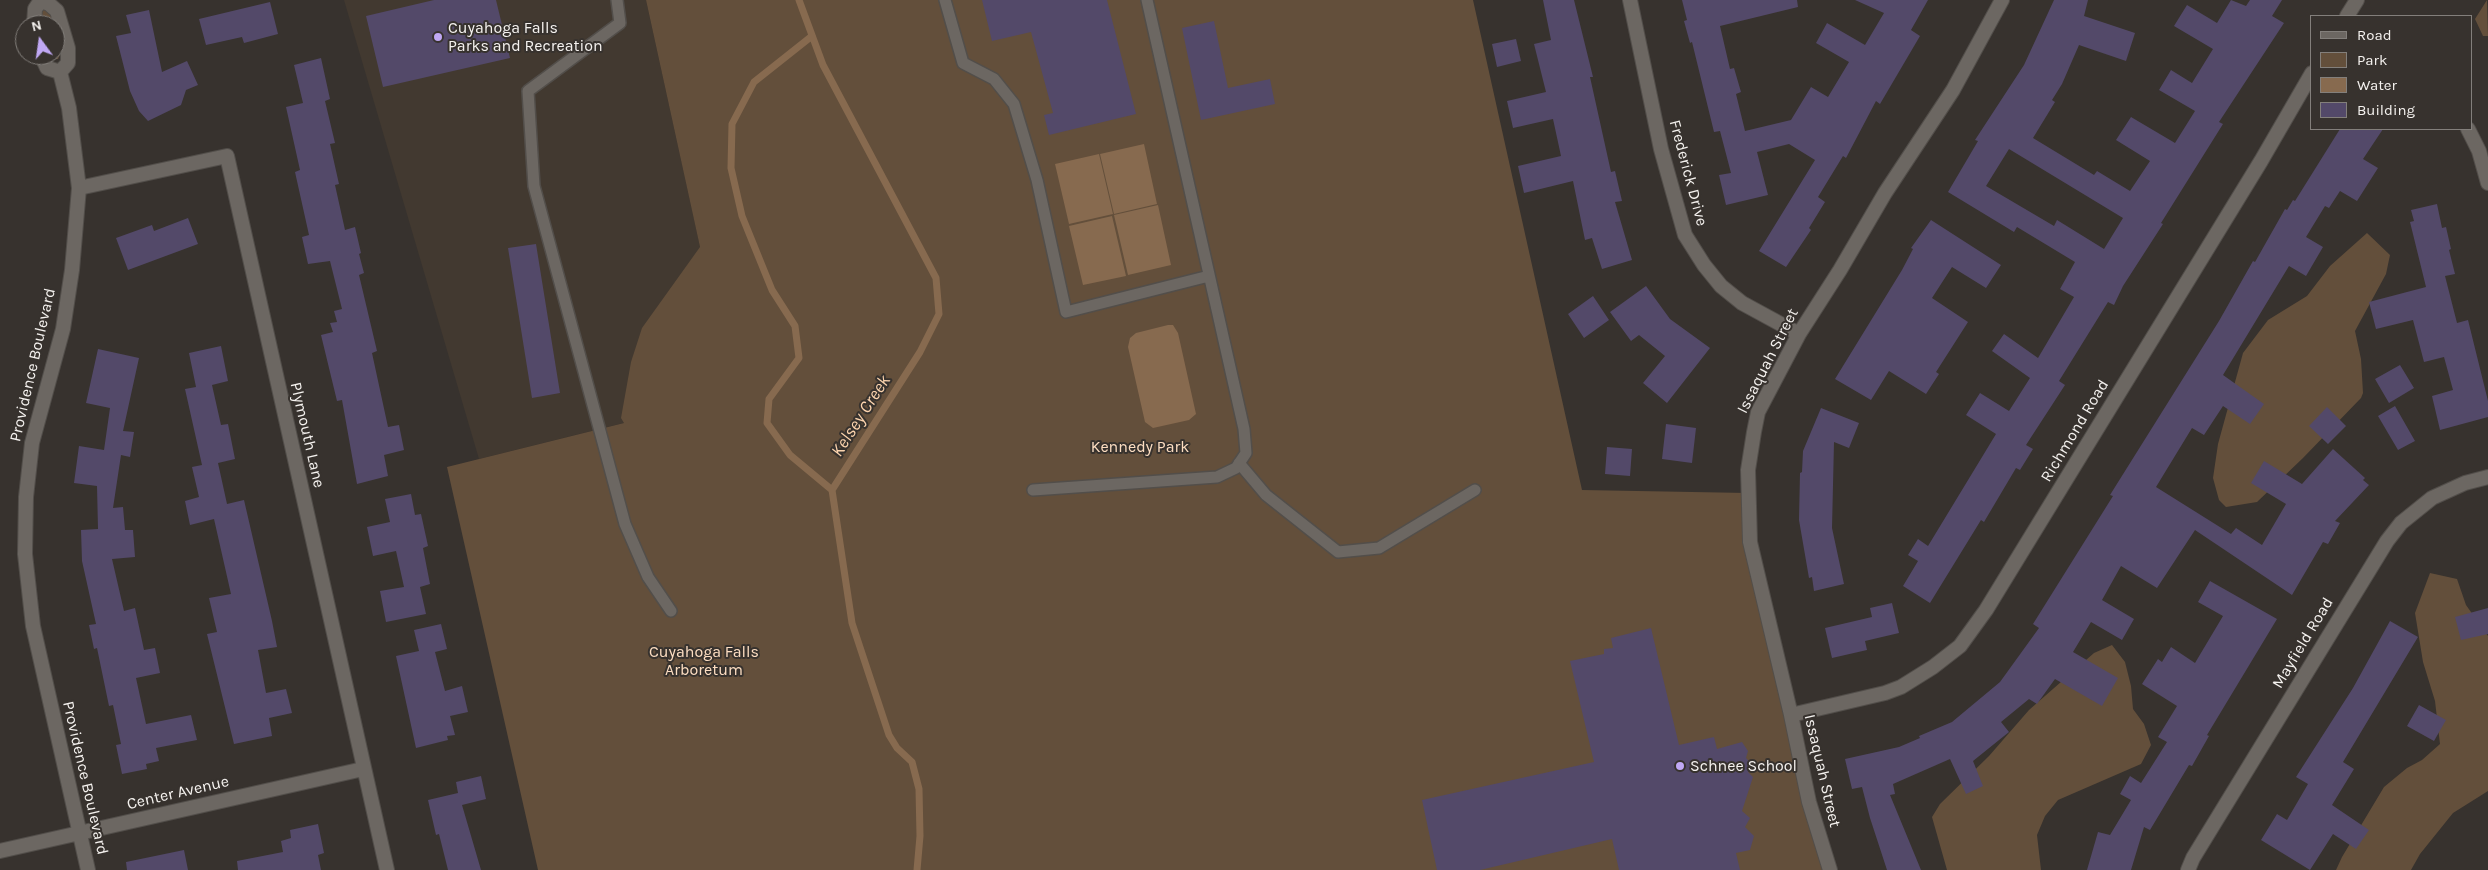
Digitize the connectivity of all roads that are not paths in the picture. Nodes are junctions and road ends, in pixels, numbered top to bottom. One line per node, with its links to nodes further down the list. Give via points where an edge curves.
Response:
1 (41, 0): 8 (street); 11 (street, via 57,11 66,40 68,63)
2 (617, 0): 22 (lane, via 620,24 528,91 534,186 625,524 648,577)
3 (945, 0): 16 (lane, via 963,63 994,80 1014,104 1037,180 1066,312)
4 (1147, 0): 16 (lane)
5 (1630, 0): 17 (street, Frederick Drive, via 1661,149 1685,235 1721,286 1742,303)
6 (2002, 0): 17 (street, Issaquah Street, via 1954,90 1885,193)
7 (2357, 0): 9 (street)
8 (35, 15)
9 (2348, 15)
10 (46, 65): 11 (street)
11 (60, 72): 15 (street, Providence Boulevard, via 69,108)
12 (2310, 76): 23 (street, Richmond Road, via 1986,610 1960,646 1902,687)
13 (2468, 130): 14 (street, via 2479,151)
14 (2488, 183)
15 (79, 188): 24 (street, Plymouth Lane, via 227,156); 25 (street, Providence Boulevard, via 63,329 32,443 24,554 33,626)
16 (1209, 276): 18 (lane, via 1244,429 1246,453)
17 (1799, 334): 23 (street, Issaquah Street, via 1758,412 1748,470 1750,542)
18 (1239, 463): 20 (lane, via 1236,468 1217,477); 21 (lane, via 1266,495 1338,552 1379,548)
19 (2488, 477): 30 (street, Mayfield Road, via 2432,498 2401,523 2387,540)
20 (1033, 490)
21 (1475, 490)
22 (671, 611)
23 (1791, 715): 29 (street, Issaquah Street, via 1809,802)
24 (363, 769): 25 (street, Center Avenue); 28 (street, Plymouth Lane)
25 (80, 833): 26 (street, Center Avenue); 27 (street, Providence Boulevard)
26 (0, 851)
27 (88, 870)
28 (387, 870)
29 (1830, 870)
30 (2188, 870)

